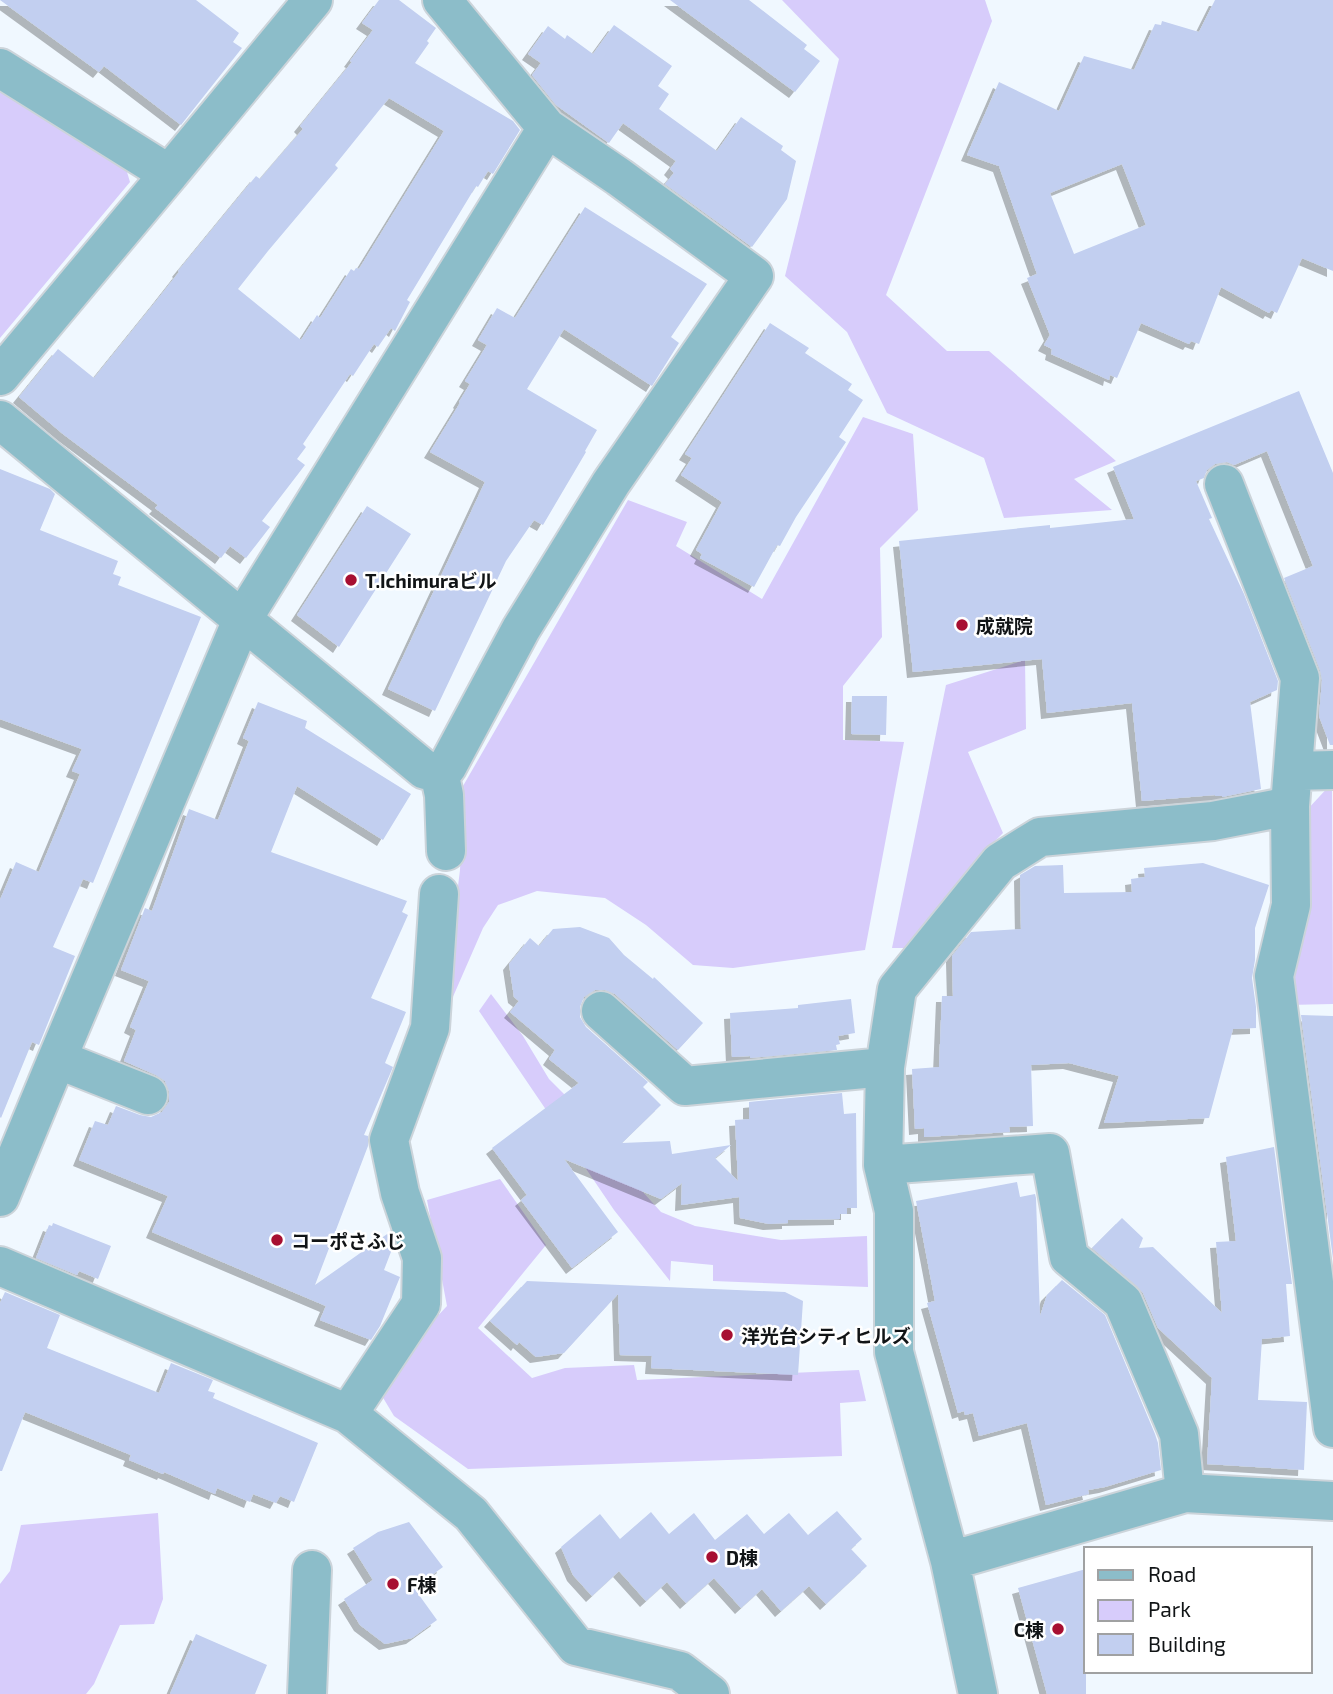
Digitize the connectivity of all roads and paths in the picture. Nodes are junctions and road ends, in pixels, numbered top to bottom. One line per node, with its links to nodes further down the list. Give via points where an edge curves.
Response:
1 (313, 0): 5 (street)
2 (442, 0): 4 (street)
3 (0, 68): 5 (street)
4 (547, 128): 9 (street); 11 (street, via 754,276 611,483 521,629 447,767)
5 (169, 174): 6 (street)
6 (0, 376)
7 (0, 420): 9 (street)
8 (1224, 484): 12 (street, via 1300,678)
9 (242, 620): 11 (street, via 425,770); 16 (street)
10 (1333, 770): 12 (street)
11 (439, 772): 13 (street)
12 (1292, 788): 17 (street, via 1213,821 1040,836 1000,862 897,989); 23 (street, via 1291,905 1274,976)
13 (446, 851)
14 (439, 894): 22 (street, via 430,1028 389,1139 400,1193 422,1258 421,1304)
15 (601, 1011): 17 (street, via 685,1086)
16 (57, 1059): 18 (street); 20 (street)
17 (884, 1067): 19 (street)
18 (148, 1094)
19 (883, 1165): 24 (street, via 1050,1153 1069,1257 1123,1302 1180,1434); 26 (street, via 894,1210 894,1352)
20 (0, 1197)
21 (0, 1266): 22 (street)
22 (348, 1414): 29 (street, via 471,1514 576,1646 680,1671)
23 (1333, 1428)
24 (1185, 1493): 25 (street); 26 (street)
25 (1333, 1501)
26 (950, 1561): 30 (street)
27 (312, 1570): 28 (street)
28 (307, 1694)
29 (710, 1694)
30 (978, 1694)

